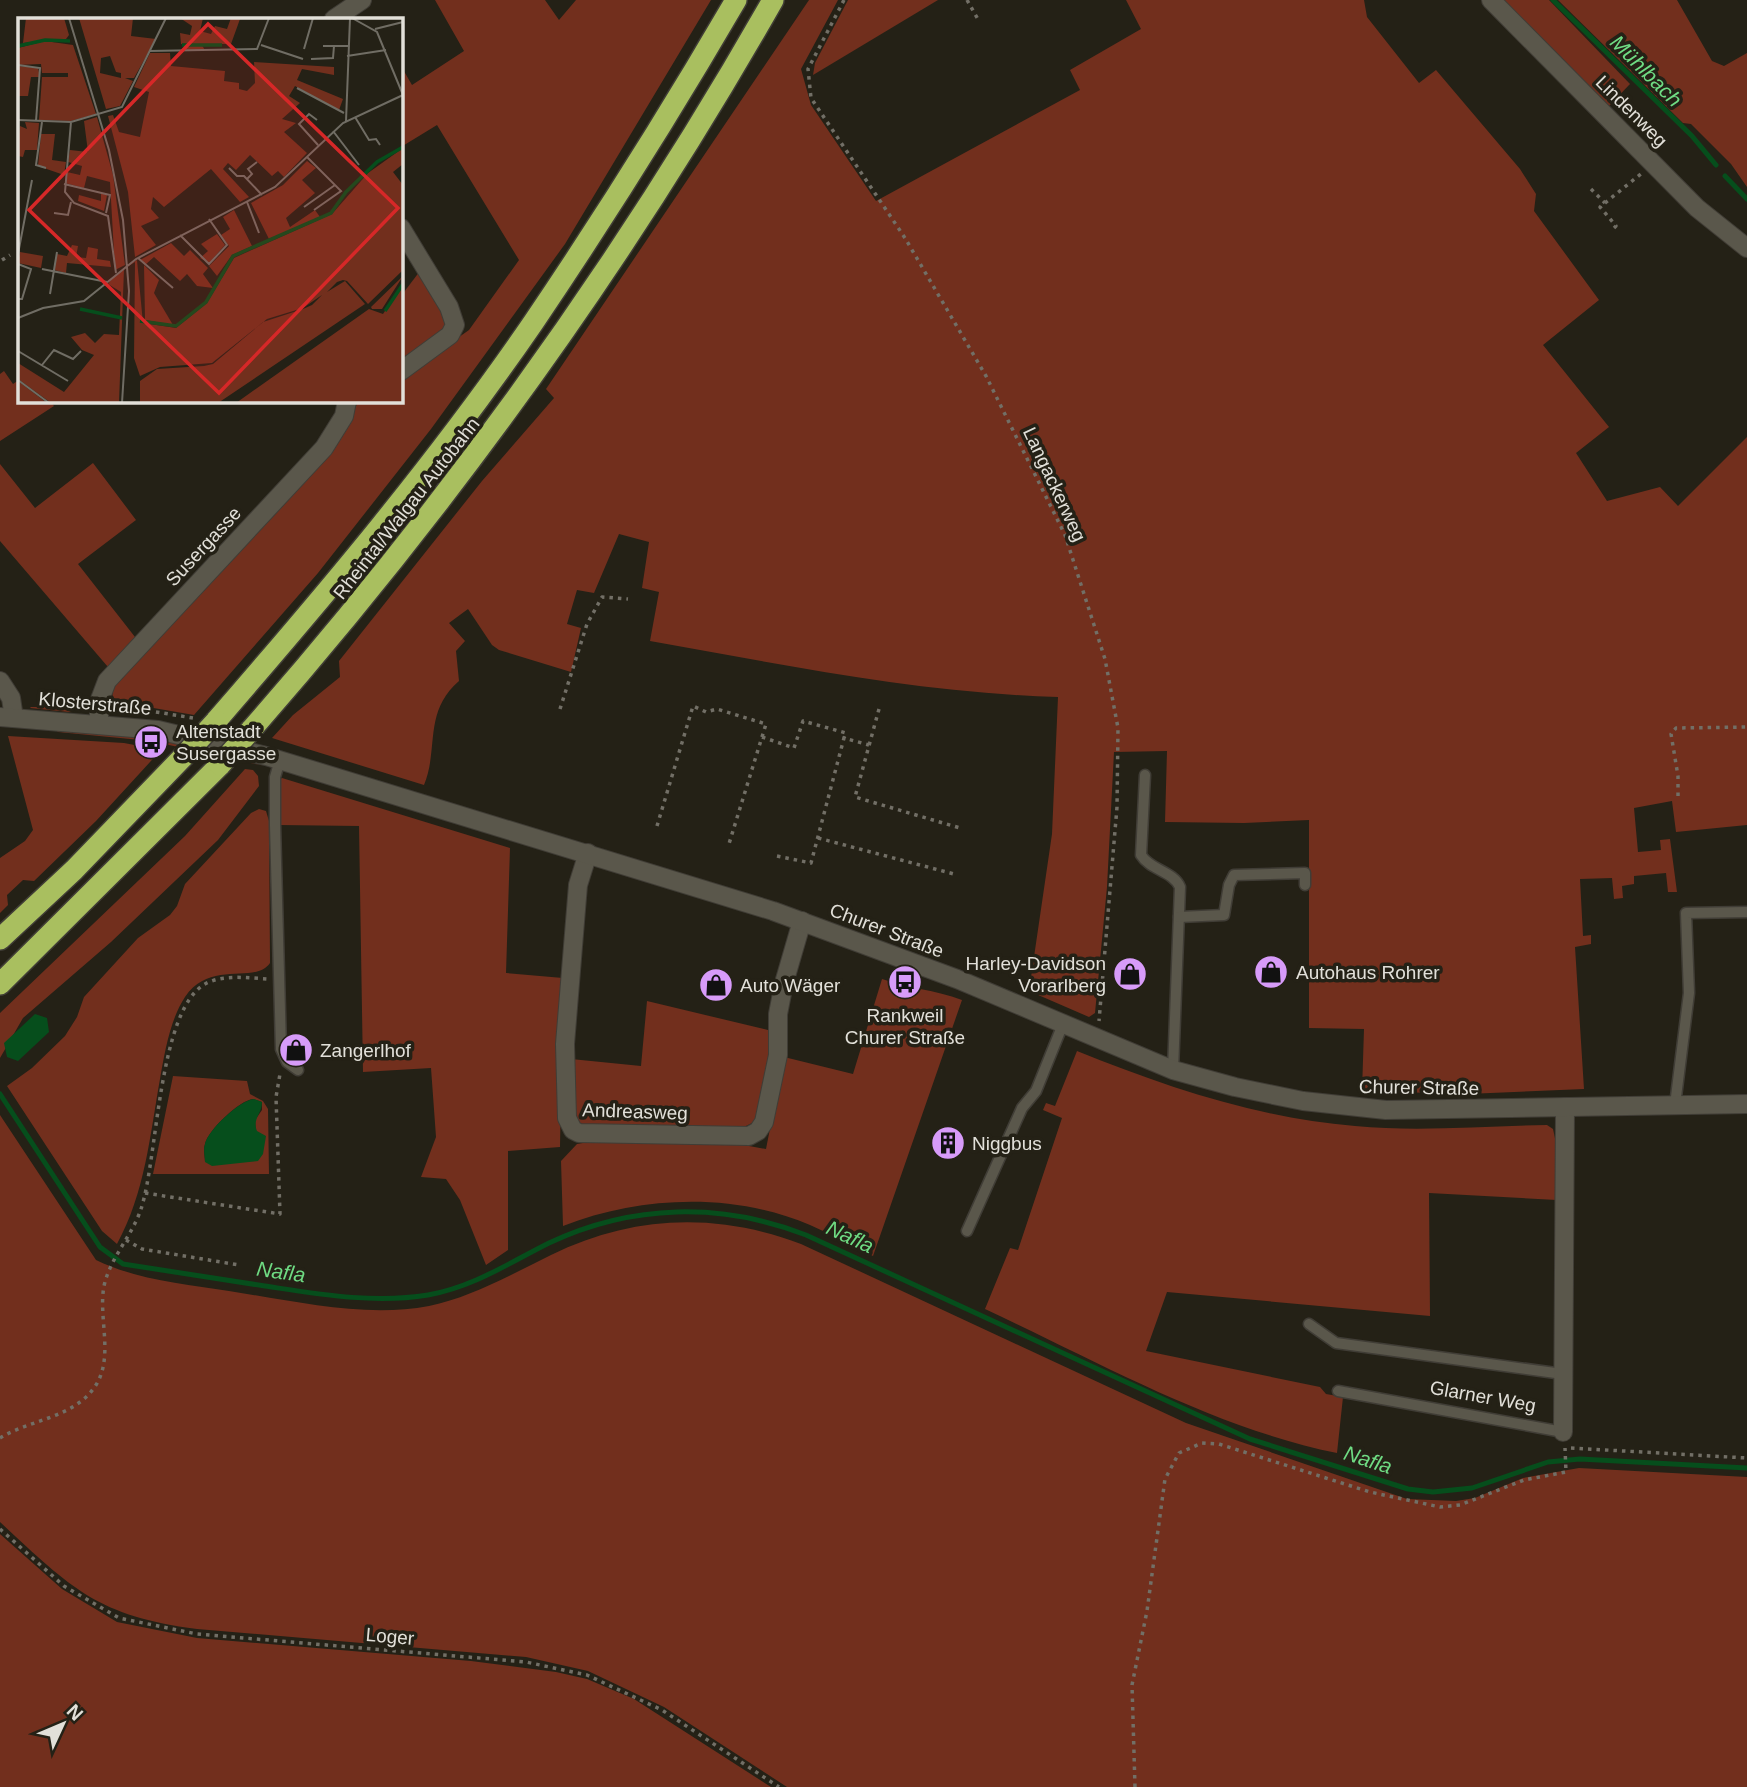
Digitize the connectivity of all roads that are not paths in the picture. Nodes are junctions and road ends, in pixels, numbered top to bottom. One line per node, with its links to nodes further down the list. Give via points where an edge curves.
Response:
1 (362, 0): 5 (street)
2 (736, 0): 21 (highway, Rheintal/Walgau Autobahn, bridge, via 672,109 532,324 386,520 183,757)
3 (773, 0): 13 (highway, Rheintal/Walgau Autobahn, bridge, via 668,177 527,388 360,605 251,730)
4 (1491, 0): 7 (street, Lindenweg, via 1697,208)
5 (335, 18)
6 (402, 230): 8 (street, via 456,325 450,335)
7 (1747, 248)
8 (402, 370)
9 (347, 402): 12 (street, Susergasse, via 344,416 324,448 107,681 99,702)
10 (0, 681): 11 (street, via 11,698)
11 (7, 717): 12 (street, Klosterstraße)
12 (99, 723): 13 (street, Klosterstraße, via 158,730)
13 (223, 755): 14 (street, Churer Straße); 22 (highway, Rheintal/Walgau Autobahn)
14 (280, 760): 16 (street, Churer Straße); 24 (lane, via 275,777 276,980 281,1049 287,1062)
15 (1145, 775): 19 (lane, via 1141,855 1177,880)
16 (587, 853): 20 (street, Churer Straße); 20 (street, Andreasweg, via 578,885 565,1044 567,1118 579,1133 749,1136 758,1131 764,1122 778,1055 784,983)
17 (1305, 885): 19 (lane, via 1305,873 1234,876 1228,885 1224,915)
18 (1747, 912): 27 (lane, via 1686,913 1689,993)
19 (1179, 917): 25 (lane)
20 (802, 920): 23 (street, Churer Straße)
21 (0, 939)
22 (0, 984)
23 (1063, 1024): 25 (street, Churer Straße); 29 (lane, via 1036,1091 1022,1108)
24 (298, 1070)
25 (1173, 1070): 28 (street, Churer Straße, via 1235,1087 1340,1106 1412,1111)
26 (1747, 1104): 27 (street, Churer Straße)
27 (1675, 1105): 28 (street, Churer Straße)
28 (1565, 1107): 31 (street, Glarner Weg)
29 (967, 1231)
30 (1309, 1324): 31 (lane, Glarner Weg, via 1336,1343)
31 (1563, 1374): 33 (street, Glarner Weg)
32 (1338, 1391): 33 (lane, Glarner Weg)
33 (1565, 1444)

